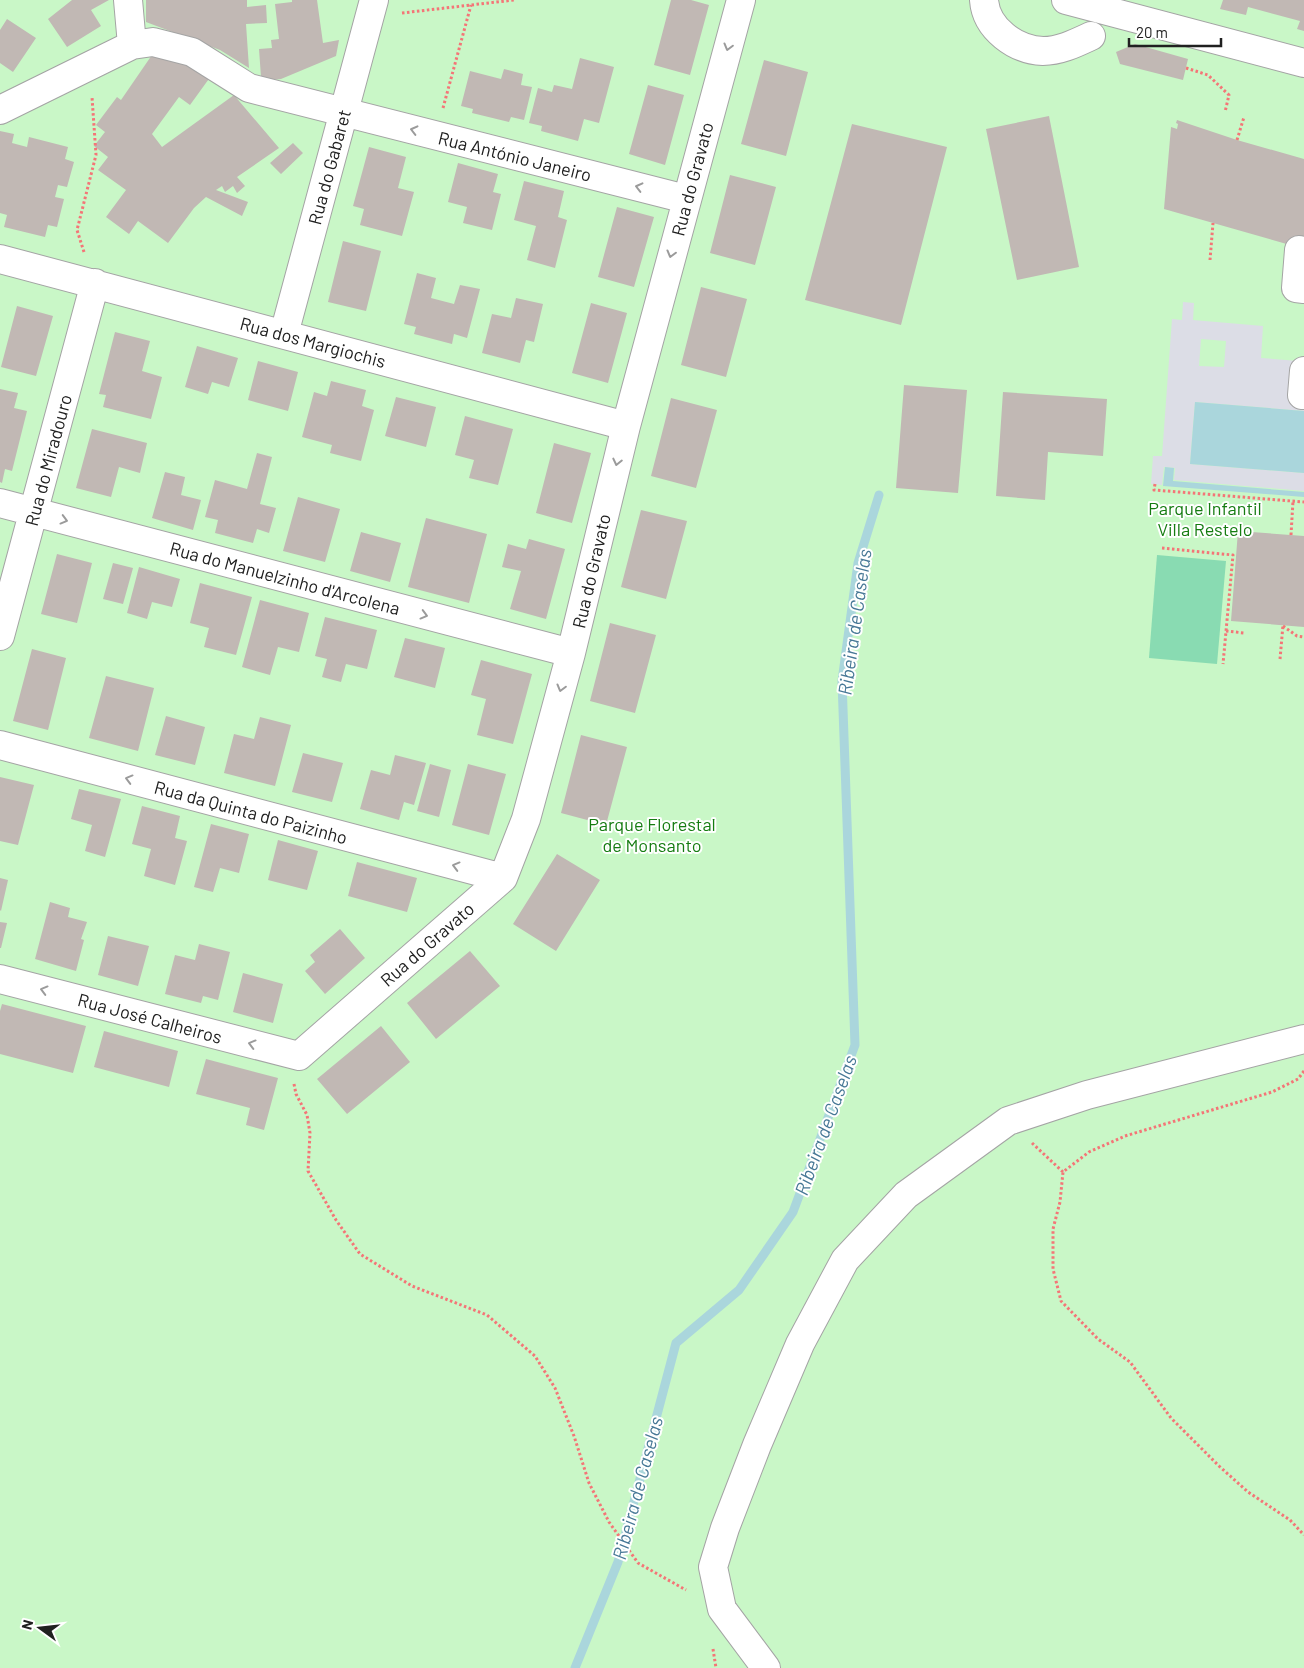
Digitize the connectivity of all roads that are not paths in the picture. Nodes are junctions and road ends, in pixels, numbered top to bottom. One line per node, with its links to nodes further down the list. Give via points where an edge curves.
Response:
1 (128, 0): 7 (street)
2 (741, 0): 11 (street, Rua do Gravato, one-way to 11)
3 (984, 0): 6 (street, via 992,22 1006,38 1023,47 1044,51 1066,47)
4 (1066, 0): 8 (street)
5 (371, 8): 10 (street, Rua do Gabaret)
6 (1091, 36)
7 (132, 44): 9 (street); 10 (street, Rua António Janeiro, via 153,42 192,52 249,88)
8 (1304, 63)
9 (0, 110)
10 (344, 112): 11 (street, Rua António Janeiro, one-way to 10); 16 (street, Rua do Gabaret)
11 (686, 199): 19 (street, Rua do Gravato, one-way to 19)
12 (1304, 251): 15 (street, via 1299,250 1296,288)
13 (0, 259): 14 (street, Rua dos Margiochis)
14 (95, 283): 16 (street, Rua dos Margiochis); 21 (street, Rua do Miradouro)
15 (1304, 289)
16 (284, 334): 19 (street, Rua dos Margiochis)
17 (1304, 371): 18 (street)
18 (1304, 395)
19 (626, 426): 23 (street, Rua do Gravato, one-way to 23)
20 (0, 503): 21 (street, Rua do Manuelzinho d'Arcolena)
21 (34, 512): 22 (street, Rua do Miradouro); 23 (street, Rua do Manuelzinho d'Arcolena, one-way to 23)
22 (0, 636)
23 (571, 653): 25 (street, Rua do Gravato, one-way to 25, via 526,819)
24 (0, 745): 25 (street, Rua da Quinta do Paizinho, one-way to 24)
25 (503, 878): 28 (street, Rua do Gravato)
26 (0, 979): 28 (street, Rua José Calheiros, one-way to 26)
27 (1304, 1039): 29 (street, via 1087,1095 1008,1120 906,1195 845,1260 800,1344 757,1445 725,1528 714,1567 722,1609)
28 (299, 1056)
29 (766, 1668)

